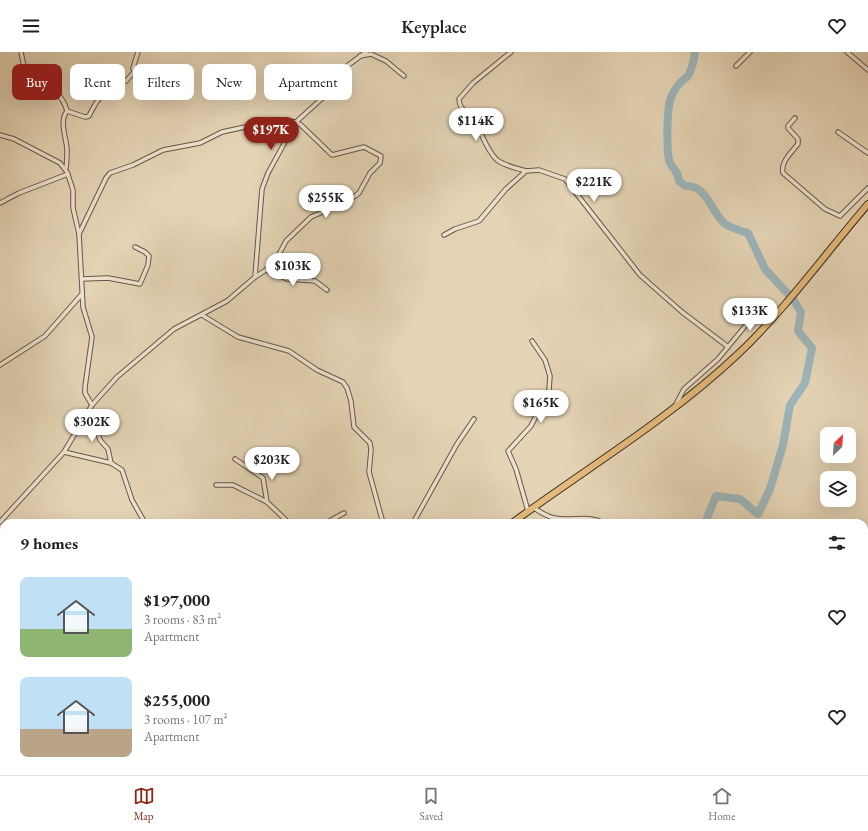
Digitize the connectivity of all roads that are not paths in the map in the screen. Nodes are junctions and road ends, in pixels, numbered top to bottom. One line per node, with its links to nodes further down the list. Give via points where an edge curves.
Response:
1 (21, 52): 12 (street, via 24,67 60,95)
2 (138, 52): 12 (street, via 131,76 126,81 119,81 102,95 89,116)
3 (359, 52): 8 (street)
4 (366, 52): 8 (street)
5 (511, 52): 19 (street, via 473,83 459,99 459,105 478,126 489,151 497,160)
6 (750, 52): 9 (street)
7 (847, 52): 10 (street)
8 (357, 57): 11 (street, via 371,54 386,61); 14 (street, via 343,69 328,93)
9 (736, 66)
10 (868, 70)
11 (404, 76)
12 (67, 111): 18 (street, via 64,114 63,125 67,149)
13 (795, 118): 21 (street, via 788,128 798,139 798,144 784,162 783,173 825,209 840,216)
14 (296, 122): 24 (street, via 277,120 222,132 200,143 163,150 110,173); 27 (street, via 332,156 364,147 377,152 381,160 359,192 339,205 311,217 286,242); 28 (street, via 262,189)
15 (838, 132): 17 (street)
16 (0, 134): 18 (street, via 62,164)
17 (868, 153)
18 (66, 170): 20 (street)
19 (526, 172): 25 (street, via 506,189 479,221); 35 (street, via 539,170 565,179 640,275 682,312)
20 (68, 174): 22 (street, via 19,193); 24 (street)
21 (868, 188)
22 (0, 204)
23 (868, 204): 38 (highway, via 758,334)
24 (79, 234): 29 (street)
25 (444, 235)
26 (135, 247): 29 (street, via 149,256 140,284 108,278)
27 (266, 270): 28 (street); 30 (street, via 287,279 315,281)
28 (255, 277): 33 (street, via 227,301)
29 (82, 279): 31 (street)
30 (327, 290)
31 (82, 294): 36 (street, via 45,336); 37 (street, via 92,337 85,393)
32 (760, 308): 35 (street)
33 (202, 315): 37 (street, via 174,329 143,354 117,377); 52 (street, via 238,337 289,351 316,370 343,382 351,401 354,427 370,443 369,472)
34 (532, 341): 46 (street, via 545,360 550,376 549,390 531,426 508,451)
35 (727, 346): 38 (street, via 718,359 684,389)
36 (0, 365)
37 (92, 405): 39 (street)
38 (675, 407): 46 (highway)
39 (86, 415): 41 (street); 43 (street, via 96,426 100,440 108,449)
40 (474, 419): 53 (street)
41 (64, 452): 43 (street); 48 (street)
42 (235, 459): 45 (street, via 263,478)
43 (111, 463): 49 (street, via 122,470 132,500)
44 (216, 485): 45 (street, via 233,485)
45 (267, 502): 50 (street)
46 (530, 509): 54 (highway); 55 (street, via 554,518)
47 (344, 513): 51 (street)
48 (3, 519)
49 (143, 519)
50 (285, 519)
51 (333, 519)
52 (382, 519)
53 (415, 519)
54 (517, 519)
55 (593, 519)

